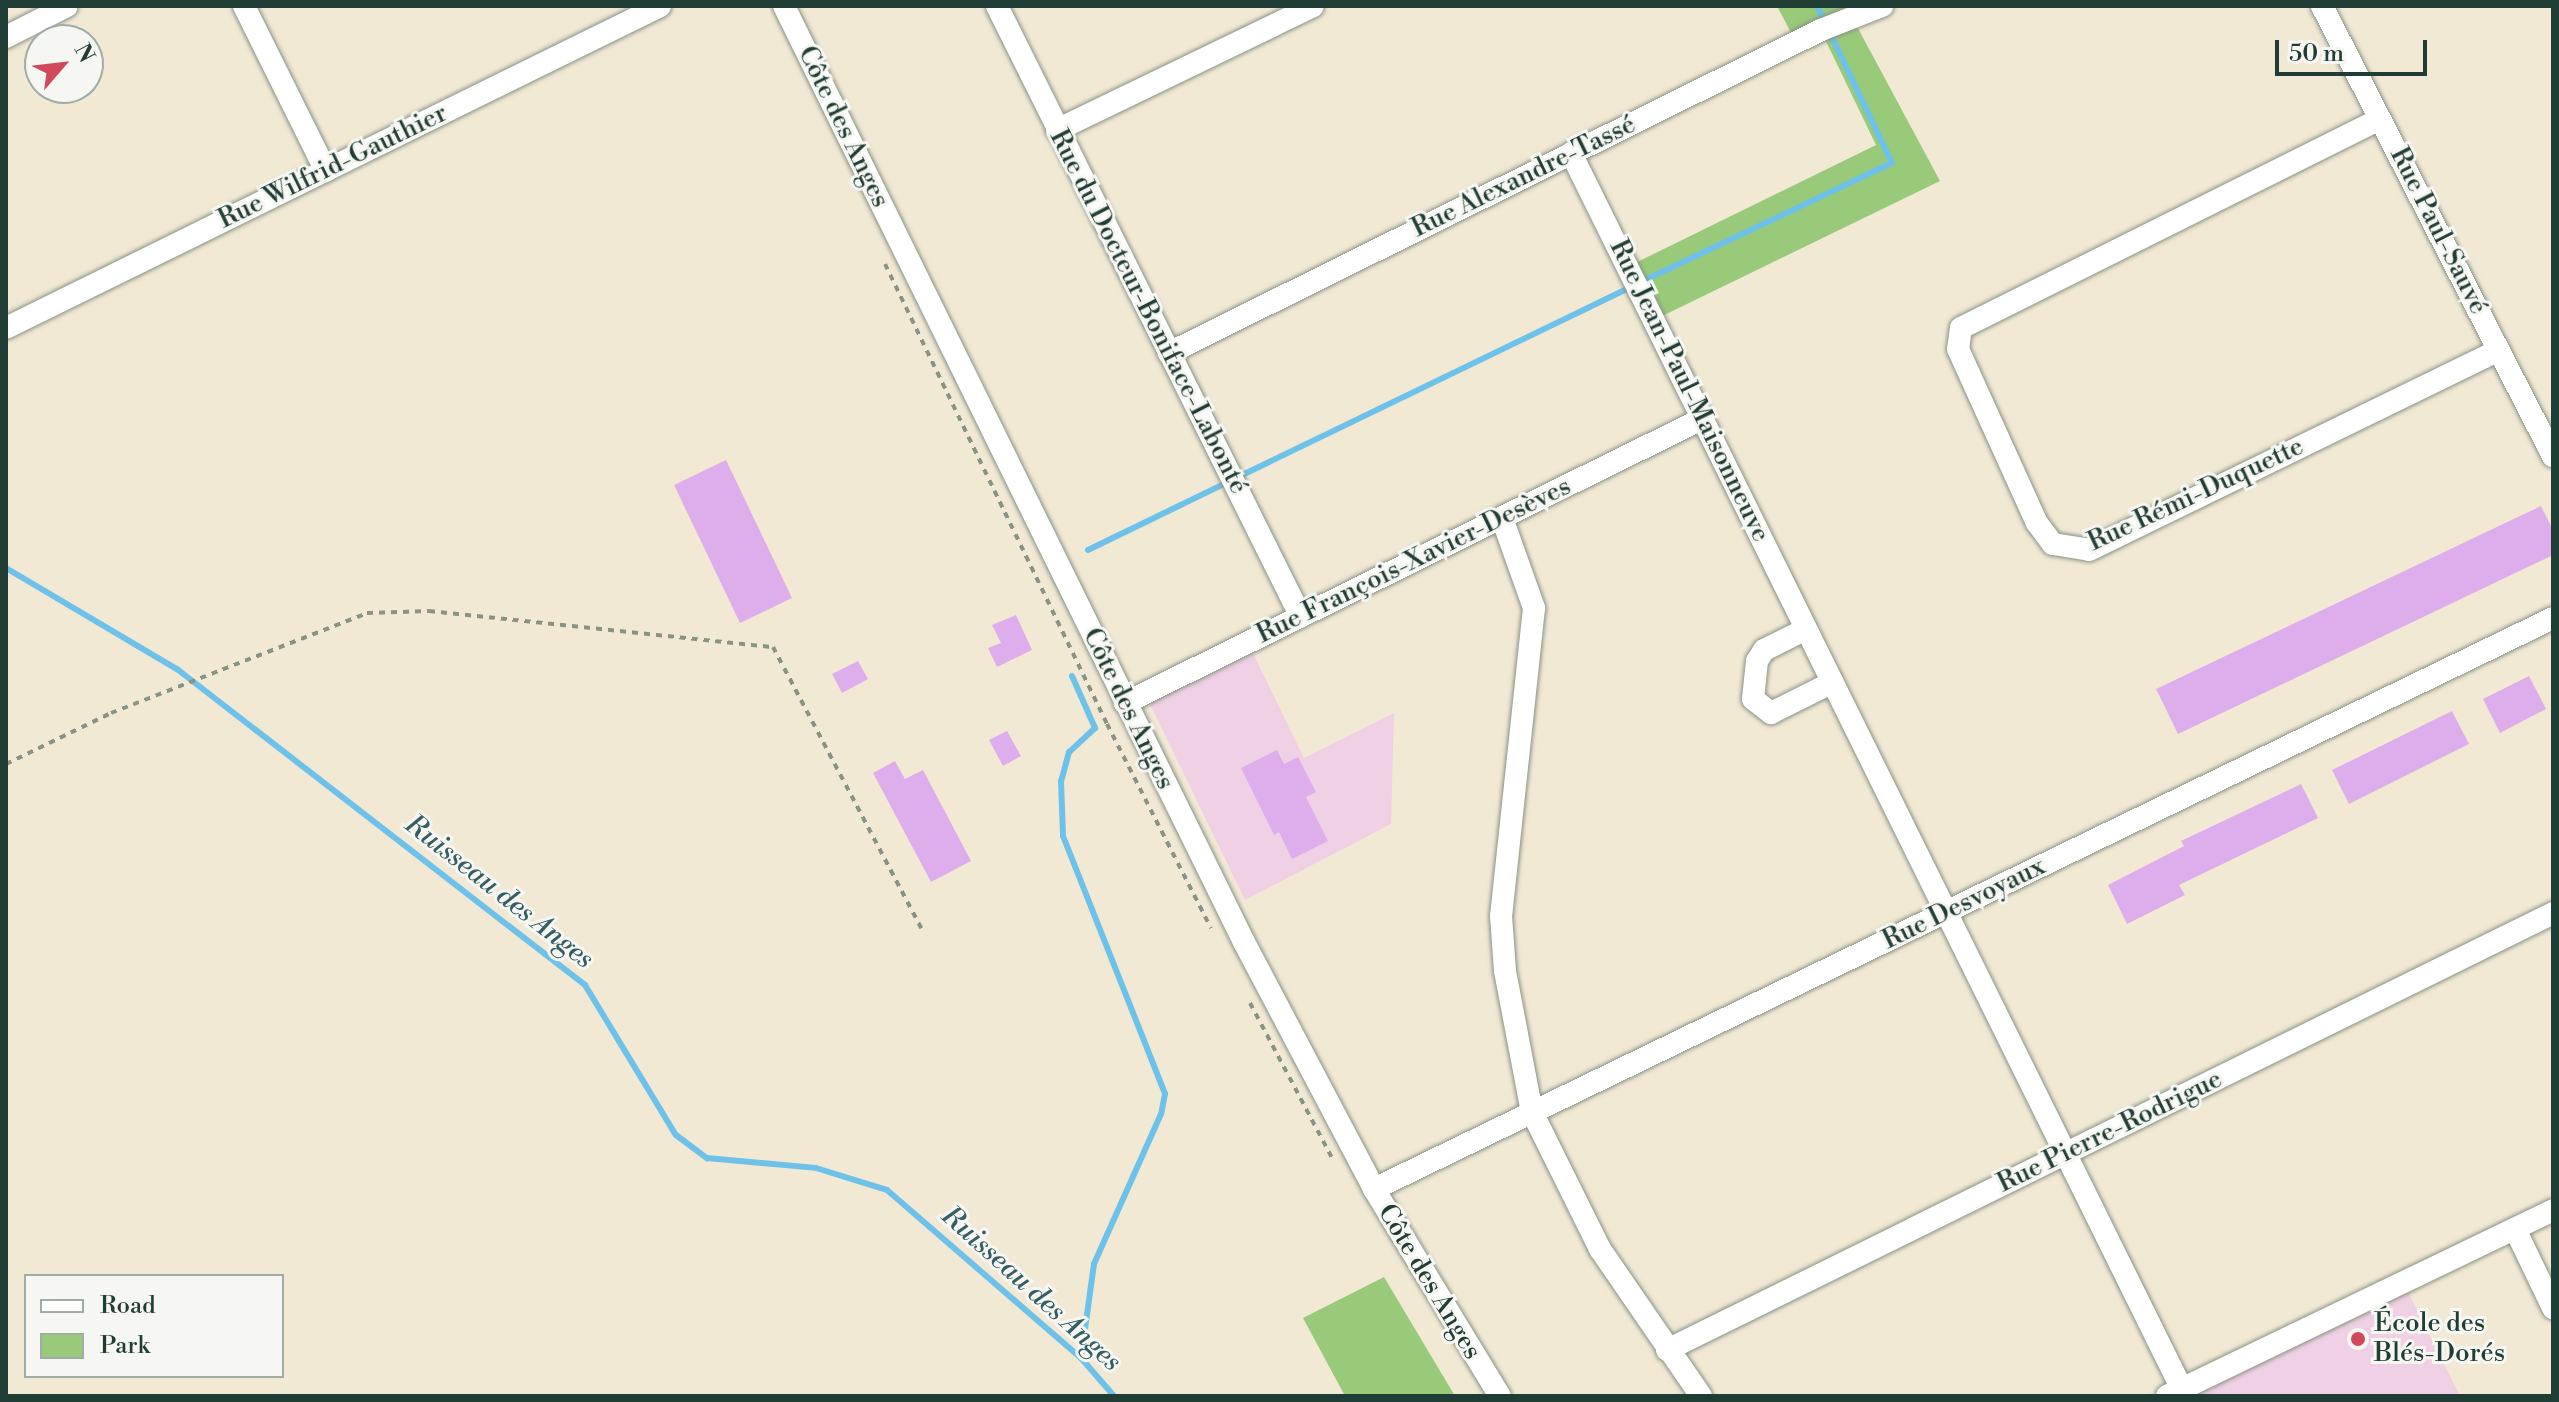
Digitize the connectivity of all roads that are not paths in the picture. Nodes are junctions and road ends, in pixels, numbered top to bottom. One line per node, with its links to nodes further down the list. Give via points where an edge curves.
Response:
1 (67, 6): 9 (street)
2 (244, 6): 13 (street)
3 (660, 6): 13 (street, Rue Wilfrid-Gauthier)
4 (784, 6): 24 (street, Côte des Anges)
5 (997, 6): 11 (street, Rue du Docteur-Boniface-Labonté)
6 (1313, 6): 11 (street)
7 (1882, 6): 12 (street, Rue Alexandre-Tassé, via 1821,30)
8 (2322, 6): 10 (street, Rue Paul-Sauvé)
9 (6, 37)
10 (2380, 119): 15 (street, Rue Paul-Sauvé); 15 (street, Rue Rémi-Duquette, via 1961,328 1958,349 2037,523 2053,544 2089,550)
11 (1057, 130): 16 (street, Rue du Docteur-Boniface-Labonté)
12 (1571, 153): 16 (street, Rue Alexandre-Tassé); 17 (street, Rue Jean-Paul-Maisonneuve)
13 (326, 171): 14 (street, Rue Wilfrid-Gauthier)
14 (6, 328)
15 (2499, 350): 18 (street, Rue Paul-Sauvé)
16 (1169, 353): 20 (street, Rue du Docteur-Boniface-Labonté)
17 (1702, 419): 19 (street, Rue François-Xavier-Desèves); 22 (street, Rue Jean-Paul-Maisonneuve)
18 (2553, 456)
19 (1502, 518): 20 (street, Rue François-Xavier-Desèves); 27 (street, via 1534,608 1501,916 1505,971)
20 (1301, 617): 24 (street, Rue François-Xavier-Desèves)
21 (2553, 618): 25 (street, Rue Desvoyaux)
22 (1806, 629): 23 (street, Rue Jean-Paul-Maisonneuve); 23 (street, via 1764,650 1757,661 1753,699 1771,713)
23 (1833, 682): 25 (street, Rue Jean-Paul-Maisonneuve)
24 (1125, 703): 29 (street, Côte des Anges)
25 (1946, 912): 27 (street, Rue Desvoyaux); 28 (street, Rue Jean-Paul-Maisonneuve)
26 (2553, 913): 28 (street, Rue Pierre-Rodrigue)
27 (1532, 1112): 29 (street, Rue Desvoyaux); 33 (street, via 1600,1249)
28 (2065, 1154): 33 (street, Rue Pierre-Rodrigue); 34 (street, Rue Jean-Paul-Maisonneuve)
29 (1374, 1189): 35 (street, Côte des Anges)
30 (2553, 1210): 31 (street)
31 (2515, 1229): 32 (street); 34 (street)
32 (2553, 1308)
33 (1667, 1350): 36 (street)
34 (2174, 1393)
35 (1500, 1396)
36 (1701, 1396)

